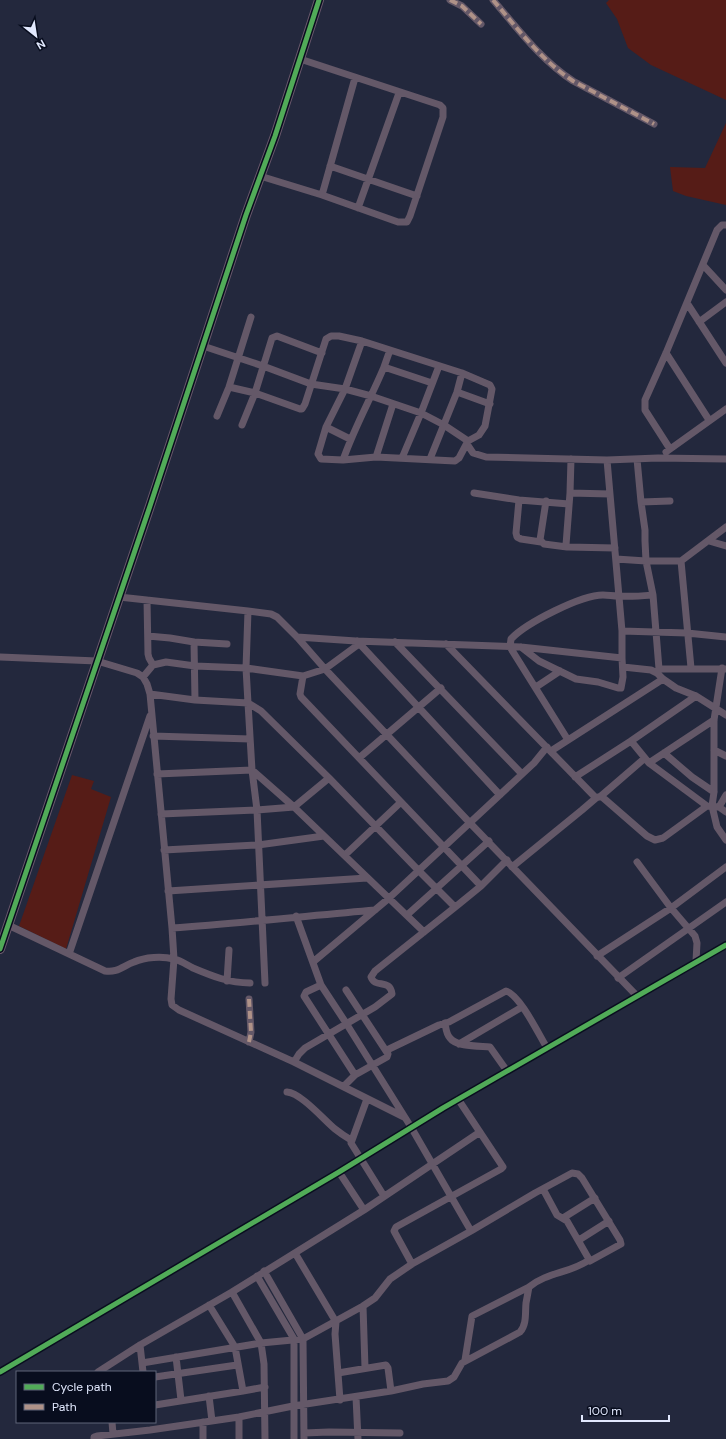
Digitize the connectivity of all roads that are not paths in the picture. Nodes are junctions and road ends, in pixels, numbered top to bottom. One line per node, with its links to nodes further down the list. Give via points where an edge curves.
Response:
1 (319, 0): 5 (street)
2 (450, 0): 4 (street, via 462,6)
3 (493, 0): 8 (street, via 539,53 561,73)
4 (481, 24)
5 (300, 59): 6 (street); 10 (street)
6 (354, 78): 7 (street); 9 (street)
7 (399, 93): 11 (street); 13 (street, via 440,105 444,111)
8 (654, 124)
9 (330, 166): 11 (street); 12 (street)
10 (260, 176): 12 (street); 23 (street)
11 (369, 179): 13 (street); 14 (street)
12 (322, 195): 14 (street)
13 (417, 196): 14 (street, via 409,220 404,223)
14 (358, 208)
15 (726, 225): 16 (street, via 717,230)
16 (703, 266): 17 (street); 18 (street)
17 (726, 290)
18 (687, 302): 21 (street); 26 (street)
19 (726, 302): 21 (street)
20 (252, 317): 27 (street)
21 (699, 322): 28 (street)
22 (362, 341): 24 (street); 25 (street, via 331,336 326,339); 36 (street)
23 (203, 346): 27 (street); 80 (street)
24 (390, 350): 30 (street); 31 (street)
25 (322, 353): 29 (street, via 274,336); 34 (street)
26 (666, 353): 45 (street); 51 (street, via 644,406)
27 (237, 357): 29 (street); 35 (street)
28 (726, 363)
29 (264, 366): 34 (street); 38 (street)
30 (384, 366): 33 (street); 39 (street)
31 (439, 366): 32 (street); 33 (street)
32 (462, 374): 37 (street); 41 (street, via 492,386)
33 (432, 383): 43 (street)
34 (311, 384): 36 (street); 38 (street, via 304,408 300,410)
35 (229, 387): 38 (street); 44 (street)
36 (345, 389): 39 (street); 48 (street)
37 (457, 392): 41 (street); 47 (street)
38 (255, 393): 46 (street)
39 (371, 396): 40 (street); 49 (street)
40 (393, 404): 43 (street); 52 (street)
41 (490, 404): 50 (street, via 482,431)
42 (726, 409): 45 (street)
43 (421, 413): 47 (street); 53 (street)
44 (217, 416)
45 (709, 420): 51 (street)
46 (242, 424)
47 (444, 425): 50 (street); 55 (street)
48 (326, 427): 49 (street); 59 (street, via 319,457)
49 (350, 439): 59 (street)
50 (467, 443): 55 (street, via 459,458 454,461); 56 (street, via 473,453 486,458)
51 (670, 449): 54 (street)
52 (376, 457): 53 (street); 59 (street)
53 (402, 458): 55 (street)
54 (658, 458): 57 (street); 58 (street)
55 (430, 459)
56 (570, 459): 60 (street); 62 (street)
57 (637, 459): 60 (street); 67 (street)
58 (726, 459)
59 (343, 460)
60 (608, 460): 63 (street)
61 (474, 493): 64 (street)
62 (570, 493): 63 (street); 68 (street)
63 (610, 494): 74 (street)
64 (519, 500): 65 (street); 71 (street, via 517,537 521,540)
65 (546, 501): 68 (street); 71 (street, via 540,537)
66 (670, 501): 67 (street)
67 (641, 502): 76 (street)
68 (569, 504): 73 (street, via 565,543)
69 (726, 527): 70 (street)
70 (709, 541): 72 (street); 77 (street)
71 (542, 542): 73 (street)
72 (726, 546)
73 (567, 547): 74 (street)
74 (614, 548): 75 (street)
75 (616, 559): 76 (street); 79 (street)
76 (646, 561): 77 (street); 78 (street)
77 (681, 561): 85 (street)
78 (652, 595): 79 (street); 84 (street)
79 (619, 596): 83 (street); 94 (street, via 602,595 568,605 520,631 511,639)
80 (119, 597): 81 (street); 98 (street)
81 (147, 600): 82 (street); 86 (street)
82 (248, 611): 87 (street, via 272,614); 102 (street)
83 (622, 631): 84 (street); 97 (street)
84 (656, 633): 85 (street); 107 (street)
85 (687, 633): 88 (street); 103 (street)
86 (148, 636): 89 (street); 99 (street, via 149,658)
87 (297, 637): 90 (street); 105 (street)
88 (726, 637)
89 (194, 642): 92 (street); 100 (street)
90 (358, 642): 91 (street); 105 (street); 120 (street)
91 (395, 642): 93 (street); 112 (street)
92 (227, 644)
93 (446, 644): 94 (street); 129 (street)
94 (510, 647): 95 (street); 111 (street)
95 (521, 647): 97 (street); 106 (street, via 539,661)
96 (0, 657): 98 (street)
97 (622, 658): 101 (street)
98 (97, 661): 109 (street, via 129,670); 178 (street)
99 (153, 665): 100 (street, via 166,662); 109 (street)
100 (194, 666): 102 (street); 117 (street)
101 (622, 667): 106 (street, via 621,688 576,679); 107 (street)
102 (246, 668): 108 (street); 118 (street)
103 (691, 668): 104 (street); 107 (street)
104 (724, 668): 115 (street)
105 (326, 669): 108 (street); 124 (street)
106 (560, 671): 111 (street)
107 (658, 671): 110 (street)
108 (303, 676): 133 (street, via 301,697)
109 (143, 678): 113 (street)
110 (663, 679): 114 (street, via 676,688); 127 (street)
111 (536, 687): 127 (street)
112 (440, 688): 120 (street); 137 (street)
113 (150, 694): 117 (street); 121 (street)
114 (696, 696): 119 (street); 128 (street)
115 (717, 696): 116 (street); 119 (street)
116 (726, 697)
117 (195, 700): 118 (street)
118 (248, 702): 126 (street); 139 (street, via 261,711)
119 (715, 707): 122 (street); 123 (street)
120 (418, 708): 124 (street); 141 (street)
121 (151, 712): 125 (street); 185 (street)
122 (726, 715)
123 (714, 720): 130 (street); 131 (street)
124 (387, 734): 133 (street); 150 (street)
125 (153, 736): 126 (street); 136 (street)
126 (250, 739): 135 (street)
127 (568, 740): 129 (street)
128 (630, 741): 134 (street); 138 (street)
129 (549, 749): 137 (street); 138 (street)
130 (714, 750): 132 (street); 140 (street)
131 (664, 752): 134 (street); 140 (street, via 692,777)
132 (726, 756)
133 (359, 758): 144 (street)
134 (647, 760): 143 (street); 146 (street)
135 (252, 770): 136 (street); 145 (street); 147 (street)
136 (157, 774): 149 (street)
137 (522, 774): 141 (street)
138 (575, 777): 143 (street)
139 (329, 778): 145 (street); 151 (street)
140 (714, 792): 146 (street)
141 (500, 794): 150 (street)
142 (726, 795): 146 (street)
143 (598, 797): 146 (street, via 655,840 663,838); 163 (street)
144 (401, 802): 151 (street); 156 (street)
145 (294, 806): 147 (street); 152 (street)
146 (713, 806): 148 (street); 153 (street, via 717,827)
147 (257, 810): 149 (street); 155 (street)
148 (726, 812)
149 (161, 814): 157 (street)
150 (470, 823): 154 (street); 156 (street)
151 (375, 826): 158 (street); 164 (street)
152 (324, 836): 155 (street); 158 (street)
153 (726, 840)
154 (489, 842): 159 (street); 161 (street)
155 (258, 845): 157 (street); 166 (street)
156 (444, 847): 161 (street); 164 (street)
157 (164, 850): 169 (street)
158 (345, 855): 165 (street)
159 (507, 860): 163 (street); 167 (street)
160 (637, 862): 173 (street)
161 (462, 866): 167 (street); 168 (street)
162 (726, 866): 173 (street)
163 (512, 867): 186 (street)
164 (419, 871): 168 (street); 170 (street)
165 (367, 878): 166 (street); 170 (street)
166 (260, 886): 169 (street); 177 (street)
167 (480, 886): 172 (street)
168 (437, 888): 172 (street); 175 (street)
169 (168, 891): 179 (street)
170 (388, 898): 174 (street); 175 (street)
171 (726, 902): 180 (street)
172 (455, 907): 181 (street)
173 (671, 908): 180 (street); 186 (street)
174 (375, 910): 176 (street); 189 (street)
175 (407, 915): 181 (street)
176 (296, 916): 177 (street); 189 (street)
177 (262, 921): 179 (street); 193 (street)
178 (8, 925): 183 (street); 185 (street)
179 (172, 928): 187 (street)
180 (688, 928): 188 (street, via 697,940); 190 (street)
181 (424, 932): 199 (street, via 372,974 373,982 387,986 392,994)
182 (726, 944): 188 (street)
183 (0, 950)
184 (229, 950): 191 (street)
185 (69, 954): 187 (street, via 108,972 143,959)
186 (597, 956): 190 (street)
187 (174, 959): 191 (street); 203 (street, via 170,999 172,1005)
188 (696, 961): 196 (street)
189 (312, 962): 194 (street)
190 (618, 978): 196 (street)
191 (227, 981): 192 (street)
192 (250, 983)
193 (265, 983)
194 (321, 985): 200 (street); 202 (street, via 306,992 304,996)
195 (346, 990): 199 (street)
196 (637, 996): 205 (street)
197 (249, 998): 203 (street)
198 (522, 1007): 201 (street, via 512,994 506,991); 204 (street); 205 (street)
199 (362, 1015): 200 (street); 206 (street)
200 (346, 1023): 202 (street); 208 (street)
201 (445, 1023): 204 (street, via 449,1038); 206 (street)
202 (329, 1034): 207 (street, via 302,1050); 210 (street)
203 (249, 1042): 207 (street)
204 (459, 1044): 209 (street, via 490,1047)
205 (547, 1048): 209 (street)
206 (387, 1050): 208 (street, via 386,1056)
207 (294, 1062): 211 (street)
208 (371, 1065): 210 (street); 215 (street)
209 (507, 1071): 214 (street)
210 (355, 1075): 211 (street)
211 (344, 1086): 213 (street)
212 (287, 1092): 218 (street, via 304,1101)
213 (367, 1099): 215 (street); 218 (street)
214 (458, 1099): 216 (street); 217 (street)
215 (404, 1117): 216 (street)
216 (411, 1127): 219 (street); 220 (street)
217 (480, 1132): 220 (street); 224 (street, via 503,1165 502,1168)
218 (351, 1140): 219 (street)
219 (360, 1158): 221 (street); 223 (street)
220 (432, 1164): 223 (street); 224 (street)
221 (339, 1172): 226 (street); 253 (street)
222 (544, 1189): 225 (street, via 575,1173 582,1178); 227 (street, via 557,1215); 229 (street)
223 (384, 1196): 226 (street)
224 (451, 1196): 229 (street); 233 (street, via 394,1229)
225 (595, 1198): 227 (street); 228 (street)
226 (364, 1210): 231 (street)
227 (563, 1218): 230 (street)
228 (609, 1221): 230 (street); 232 (street, via 621,1244)
229 (471, 1232): 233 (street)
230 (579, 1240): 232 (street)
231 (294, 1253): 234 (street); 240 (street)
232 (589, 1260): 236 (street, via 572,1269 540,1279)
233 (412, 1264): 239 (street, via 390,1279 375,1298)
234 (264, 1271): 235 (street); 242 (street)
235 (257, 1276): 237 (street); 241 (street)
236 (529, 1287): 247 (street, via 472,1316); 247 (street, via 523,1330)
237 (232, 1292): 238 (street); 243 (street)
238 (209, 1305): 244 (street); 245 (street)
239 (363, 1306): 240 (street); 250 (street)
240 (336, 1322): 242 (street); 254 (street)
241 (294, 1339): 242 (street); 243 (street); 266 (street)
242 (303, 1339): 265 (street)
243 (261, 1343): 245 (street); 257 (street)
244 (140, 1345): 248 (street); 251 (street)
245 (235, 1347): 246 (street); 249 (street)
246 (176, 1357): 248 (street); 255 (street)
247 (465, 1360): 259 (street, via 448,1382)
248 (142, 1363): 252 (street)
249 (238, 1365): 255 (street); 258 (street)
250 (365, 1368): 254 (street); 259 (street, via 383,1364 388,1366)
251 (106, 1370)
252 (143, 1371)
253 (0, 1372)
254 (338, 1373): 263 (street)
255 (178, 1374): 256 (street); 262 (street)
256 (156, 1377)
257 (265, 1386): 258 (street); 267 (street)
258 (243, 1391): 260 (street)
259 (391, 1391): 261 (street)
260 (209, 1396): 262 (street); 269 (street)
261 (356, 1397): 263 (street); 277 (street)
262 (181, 1400): 264 (street)
263 (340, 1400): 265 (street)
264 (156, 1405)
265 (303, 1405): 266 (street); 276 (street)
266 (293, 1406): 267 (street); 282 (street)
267 (265, 1413): 268 (street); 281 (street)
268 (239, 1417): 269 (street); 280 (street)
269 (212, 1420): 270 (street)
270 (203, 1422): 273 (street); 279 (street)
271 (112, 1423): 275 (street)
272 (149, 1423): 273 (street)
273 (150, 1430): 275 (street)
274 (400, 1433): 277 (street)
275 (113, 1434): 278 (street, via 95,1436)
276 (304, 1436): 277 (street, via 329,1432)
277 (358, 1436)
278 (94, 1439)
279 (203, 1439)
280 (239, 1439)
281 (265, 1439)
282 (294, 1439)

